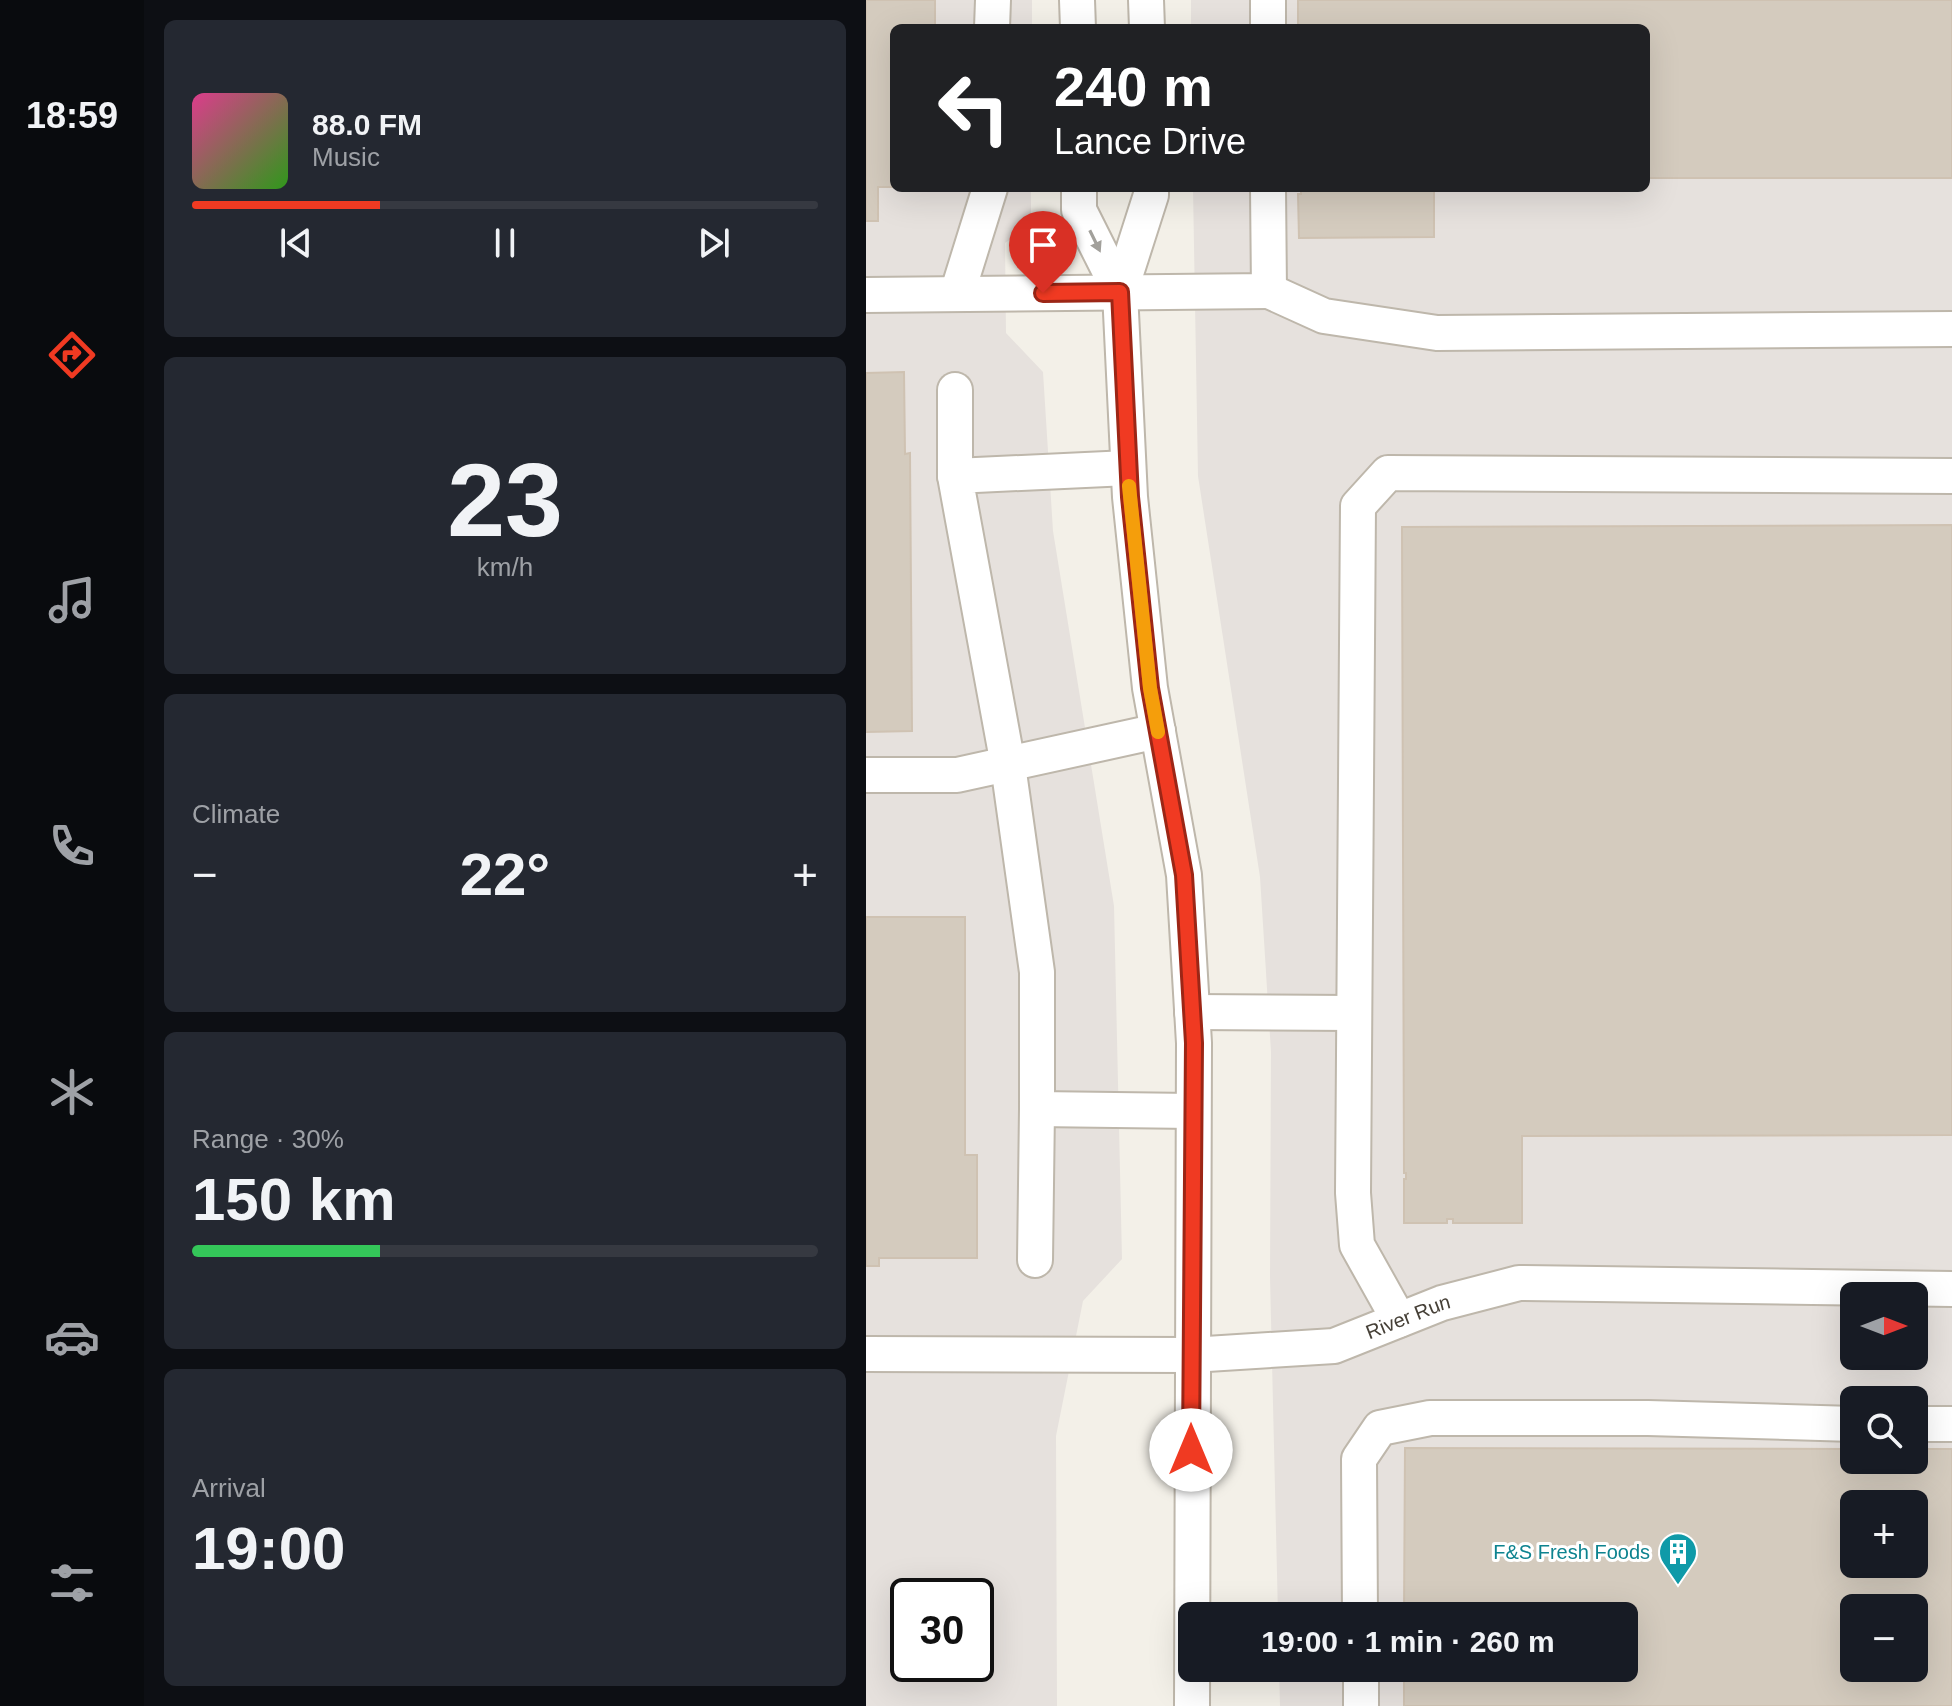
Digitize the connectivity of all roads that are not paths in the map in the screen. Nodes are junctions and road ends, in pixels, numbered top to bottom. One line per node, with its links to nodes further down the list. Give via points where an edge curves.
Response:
1 (993, 0): 5 (street)
2 (1077, 0): 6 (street)
3 (1146, 0): 7 (street)
4 (1268, 0): 8 (street)
5 (992, 24)
6 (1078, 24)
7 (1147, 24)
8 (1268, 24)
9 (989, 192): 15 (street)
10 (1079, 192): 14 (street, one-way to 14, via 1079,210)
11 (1150, 192): 14 (street)
12 (1268, 192): 13 (street)
13 (1269, 291): 14 (street); 17 (street, via 1324,316 1437,333)
14 (1120, 292): 15 (street); 19 (street)
15 (957, 294): 16 (street)
16 (866, 295)
17 (1952, 329)
18 (955, 390): 20 (street)
19 (1128, 468): 20 (street); 22 (street)
20 (955, 476): 23 (street)
21 (1952, 476): 26 (street, via 1388,473 1358,506)
22 (1158, 731): 23 (street); 25 (street, via 1184,875)
23 (1008, 765): 24 (street, via 957,775); 27 (street, via 1037,972)
24 (866, 775)
25 (1192, 1012): 26 (street); 28 (street)
26 (1353, 1013): 31 (street, via 1357,1245)
27 (1037, 1109): 28 (street); 29 (street)
28 (1193, 1111): 33 (street)
29 (1035, 1260)
30 (1952, 1289): 31 (street, River Run, via 1519,1283)
31 (1399, 1320): 33 (street, River Run, via 1334,1346)
32 (866, 1354): 33 (street, River Run)
33 (1191, 1355): 39 (street)
34 (1840, 1424): 37 (street, via 1430,1418 1380,1428 1359,1459)
35 (1928, 1424): 36 (street)
36 (1952, 1424)
37 (1360, 1602)
38 (1361, 1682): 40 (street)
39 (1192, 1706)
40 (1361, 1706)

